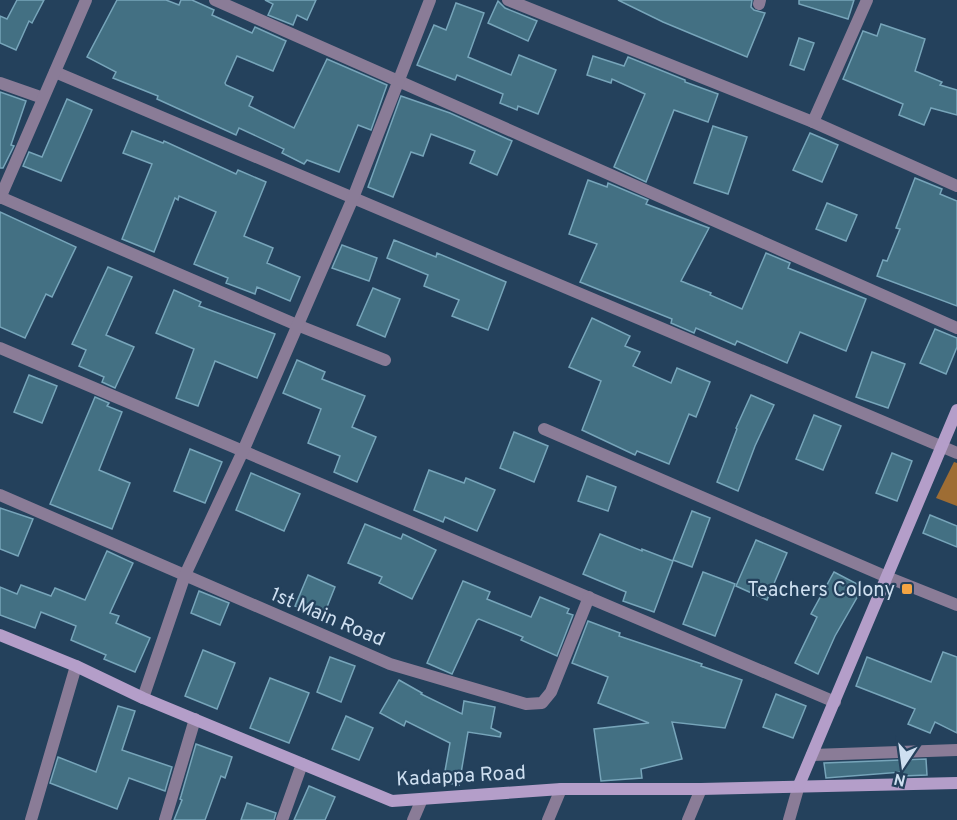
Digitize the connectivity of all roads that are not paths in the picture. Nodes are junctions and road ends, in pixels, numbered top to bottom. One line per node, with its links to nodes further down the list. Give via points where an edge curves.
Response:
1 (86, 0): 6 (street)
2 (214, 0): 7 (street)
3 (430, 0): 7 (street)
4 (508, 0): 10 (street)
5 (867, 0): 10 (street)
6 (55, 72): 9 (street); 13 (street)
7 (398, 80): 13 (street); 15 (street)
8 (0, 83): 9 (street)
9 (43, 98): 12 (street)
10 (813, 122): 11 (street)
11 (956, 181)
12 (0, 198): 14 (street)
13 (353, 198): 14 (street); 20 (street)
14 (297, 325): 17 (street); 21 (street)
15 (957, 328)
16 (0, 348): 21 (street)
17 (385, 360)
18 (957, 410): 20 (main road)
19 (544, 429): 25 (street)
20 (943, 447): 22 (street); 25 (main road)
21 (243, 451): 24 (street); 26 (street)
22 (957, 453)
23 (0, 495): 24 (street, 1st Main Road)
24 (185, 575): 26 (street, 1st Main Road, via 390,664 526,704 542,703 551,692); 30 (street)
25 (887, 577): 27 (street); 31 (main road)
26 (589, 597): 31 (street)
27 (957, 605)
28 (0, 635): 29 (main road, Kadappa Road)
29 (76, 666): 30 (main road, Kadappa Road); 41 (street)
30 (143, 698): 32 (main road, Kadappa Road)
31 (835, 702): 34 (main road)
32 (195, 719): 35 (main road, Kadappa Road); 42 (street)
33 (957, 750): 34 (street)
34 (812, 755): 37 (main road)
35 (302, 764): 40 (main road, Kadappa Road, via 392,801); 43 (street)
36 (957, 783): 37 (main road, Kadappa Road)
37 (799, 785): 39 (main road, Kadappa Road); 47 (street)
38 (561, 789): 39 (main road, Kadappa Road); 40 (main road, Kadappa Road); 45 (street)
39 (701, 789): 46 (street)
40 (422, 799): 44 (street)
41 (31, 820)
42 (165, 820)
43 (282, 820)
44 (413, 820)
45 (548, 820)
46 (688, 820)
47 (789, 820)

